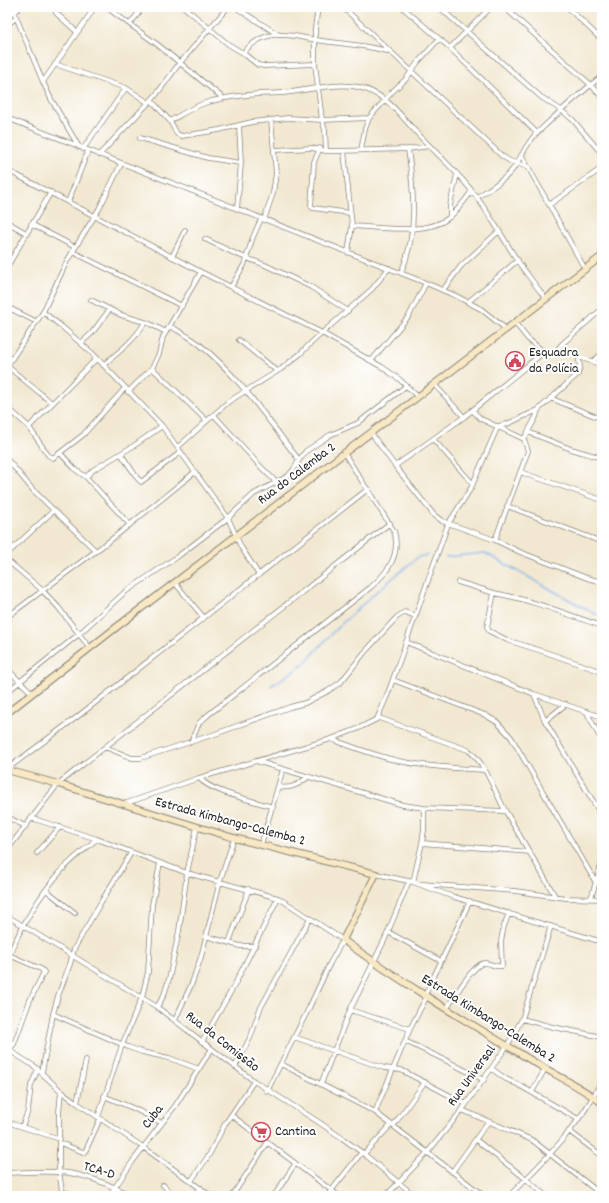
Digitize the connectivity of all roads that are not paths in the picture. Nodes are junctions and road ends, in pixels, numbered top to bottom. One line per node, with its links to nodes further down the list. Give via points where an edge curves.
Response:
1 (12, 7): 17 (street)
2 (20, 7): 17 (street)
3 (59, 7): 23 (street, via 56,13)
4 (95, 7): 23 (street)
5 (106, 7): 19 (street)
6 (142, 7): 19 (street)
7 (184, 7): 21 (street)
8 (228, 7): 21 (street)
9 (234, 7): 24 (street)
10 (318, 7): 25 (street)
11 (340, 7): 29 (street)
12 (402, 7): 26 (street)
13 (440, 7): 22 (street)
14 (491, 7): 22 (street)
15 (504, 7): 37 (street)
16 (567, 7): 27 (street)
17 (14, 13): 18 (street)
18 (16, 18): 20 (street); 36 (street)
19 (130, 24): 32 (street)
20 (7, 25)
21 (210, 29): 30 (street); 32 (street)
22 (467, 31): 28 (street); 44 (street, via 541,97)
23 (77, 32): 31 (street)
24 (279, 35): 25 (street); 30 (street, via 258,40)
25 (315, 39): 29 (street); 33 (street)
26 (439, 39): 28 (street); 34 (street)
27 (602, 40)
28 (450, 48): 51 (street)
29 (389, 51): 34 (street)
30 (243, 53): 33 (street, via 260,66)
31 (55, 64): 36 (street); 38 (street)
32 (179, 64): 41 (street); 43 (street)
33 (314, 64): 39 (street)
34 (411, 71): 42 (street); 66 (street, via 502,156)
35 (602, 76): 37 (street)
36 (43, 82): 55 (street)
37 (591, 85): 40 (street); 44 (street)
38 (126, 88): 43 (street); 55 (street)
39 (318, 88): 41 (street); 42 (street, via 357,87); 48 (street)
40 (602, 97)
41 (222, 98): 49 (street, via 189,109)
42 (385, 99): 46 (street); 53 (street)
43 (150, 102): 49 (street); 62 (street)
44 (561, 110): 51 (street); 61 (street)
45 (7, 118): 55 (street)
46 (370, 118): 48 (street); 58 (street)
47 (271, 120): 48 (street); 50 (street); 57 (street)
48 (322, 120): 59 (street)
49 (170, 121): 50 (street, via 177,134 182,136)
50 (239, 125): 64 (street)
51 (537, 133): 63 (street)
52 (140, 138): 64 (street, via 208,158)
53 (430, 146): 56 (street); 70 (street)
54 (320, 148): 57 (street); 59 (street); 78 (street, via 314,162 311,206)
55 (83, 149): 62 (street); 75 (street)
56 (408, 149): 58 (street); 85 (street, via 413,190)
57 (275, 150): 81 (street, via 275,183)
58 (361, 150): 60 (street)
59 (326, 151): 60 (street)
60 (344, 151): 78 (street)
61 (602, 154)
62 (99, 155): 65 (street)
63 (522, 156): 66 (street); 67 (street)
64 (241, 162): 77 (street)
65 (121, 164): 77 (street); 79 (street)
66 (517, 164): 67 (street); 74 (street, via 504,178)
67 (528, 167): 76 (street)
68 (602, 168): 76 (street)
69 (8, 171): 71 (street); 73 (street)
70 (457, 174): 72 (street); 80 (street)
71 (7, 177)
72 (472, 191): 74 (street); 80 (street)
73 (51, 192): 75 (street); 83 (street)
74 (477, 197): 87 (street)
75 (68, 202): 79 (street)
76 (549, 205): 99 (street)
77 (236, 209): 81 (street)
78 (350, 213): 84 (street)
79 (94, 216): 90 (street); 93 (street)
80 (450, 217): 85 (street, via 436,225)
81 (262, 219): 92 (street); 94 (street, via 253,237)
82 (7, 222): 88 (street)
83 (32, 224): 88 (street); 90 (street)
84 (352, 226): 85 (street); 92 (street)
85 (412, 229): 101 (street, via 408,254)
86 (185, 230): 93 (street)
87 (499, 231): 96 (street); 104 (street, via 461,266)
88 (26, 233): 97 (street)
89 (205, 239): 94 (street)
90 (75, 247): 91 (street)
91 (73, 252): 108 (street); 113 (street)
92 (348, 252): 98 (street)
93 (172, 257): 100 (street)
94 (248, 257): 103 (street); 112 (street, via 311,287)
95 (601, 258): 99 (main road, Rua do Calemba 2)
96 (518, 260): 105 (street); 107 (street)
97 (7, 267)
98 (389, 268): 101 (street); 112 (street, via 372,289)
99 (585, 269): 105 (main road, Rua do Calemba 2)
100 (201, 272): 103 (street); 108 (street)
101 (401, 272): 102 (street)
102 (426, 283): 104 (street); 128 (street, via 409,316)
103 (231, 287): 120 (street)
104 (442, 290): 107 (street)
105 (546, 299): 116 (main road, Rua do Calemba 2)
106 (91, 300): 110 (street)
107 (468, 302): 118 (street, via 490,315)
108 (182, 306): 117 (street)
109 (7, 307): 114 (street)
110 (110, 309): 115 (street); 122 (street)
111 (602, 309): 124 (street, via 562,344)
112 (348, 311): 120 (street)
113 (43, 312): 114 (street); 122 (street)
114 (37, 322): 132 (street)
115 (145, 322): 119 (street); 130 (street, via 131,342)
116 (514, 323): 118 (main road, Rua do Calemba 2); 123 (street)
117 (170, 326): 119 (street); 138 (street, via 209,353)
118 (506, 329): 135 (main road, Rua do Calemba 2)
119 (166, 332): 133 (street)
120 (322, 333): 128 (street); 134 (street)
121 (239, 340): 134 (street)
122 (81, 343): 127 (street)
123 (544, 352): 124 (street); 144 (street)
124 (558, 352): 126 (street)
125 (602, 354): 129 (street)
126 (578, 356): 129 (street); 141 (street, via 578,374)
127 (97, 358): 130 (street); 142 (street)
128 (371, 361): 136 (street)
129 (593, 361): 131 (street)
130 (103, 365): 137 (street)
131 (602, 365)
132 (7, 366): 142 (street)
133 (152, 368): 139 (street); 149 (street)
134 (277, 371): 138 (street)
135 (434, 384): 140 (main road, Rua do Calemba 2); 147 (street)
136 (406, 386): 140 (street); 164 (street, via 358,423 322,440 306,451)
137 (125, 388): 139 (street); 159 (street, via 87,432)
138 (246, 391): 146 (street); 164 (street)
139 (128, 392): 150 (street)
140 (418, 397): 154 (main road, Rua do Calemba 2)
141 (550, 398): 145 (street); 148 (street)
142 (52, 403): 152 (street)
143 (7, 407): 152 (street)
144 (472, 410): 147 (street); 151 (street, via 481,419)
145 (538, 410): 151 (street); 153 (street)
146 (214, 415): 149 (street); 169 (street)
147 (464, 417): 155 (street)
148 (602, 418)
149 (208, 421): 157 (street)
150 (162, 426): 157 (street); 161 (street)
151 (498, 426): 156 (street); 170 (street)
152 (29, 427): 159 (street, via 49,456 53,458)
153 (528, 432): 156 (street); 162 (street)
154 (371, 433): 160 (main road, Rua do Calemba 2); 165 (street)
155 (433, 439): 165 (street); 170 (street)
156 (524, 439): 167 (street, via 528,451)
157 (178, 447): 158 (street)
158 (181, 452): 161 (street, via 141,482); 166 (street)
159 (60, 453): 168 (street)
160 (344, 453): 171 (street); 179 (main road, Rua do Calemba 2)
161 (121, 454): 168 (street)
162 (602, 458)
163 (7, 460): 174 (street)
164 (299, 460): 169 (street, via 288,476)
165 (395, 466): 177 (street, via 434,515)
166 (195, 472): 175 (street); 178 (street)
167 (520, 472): 172 (street); 173 (street)
168 (86, 477): 178 (street)
169 (277, 482): 175 (street, via 254,494)
170 (473, 484): 177 (street)
171 (368, 489): 176 (street); 185 (street)
172 (602, 500)
173 (506, 506): 180 (street); 181 (street)
174 (54, 511): 182 (street); 183 (street)
175 (228, 518): 179 (street); 195 (street, via 125,592)
176 (390, 523): 213 (street, via 397,544 392,562 384,575 208,715 199,723); 214 (street)
177 (448, 524): 180 (street); 192 (street)
178 (130, 525): 182 (street)
179 (236, 535): 185 (street, via 241,548); 188 (main road, Rua do Calemba 2)
180 (495, 540): 187 (street, via 520,552)
181 (602, 542)
182 (96, 551): 189 (street)
183 (7, 554)
184 (7, 560): 189 (street)
185 (259, 575): 193 (street)
186 (458, 582): 190 (street)
187 (602, 582)
188 (175, 583): 193 (street); 197 (main road, Rua do Calemba 2)
189 (42, 590): 191 (street); 195 (street)
190 (494, 593): 194 (street, via 535,602); 199 (street, via 487,627 489,631 507,640)
191 (11, 614)
192 (415, 616): 196 (street); 213 (street, via 405,612 397,617 341,682 328,692 305,703)
193 (204, 618): 217 (street)
194 (602, 626)
195 (79, 634): 197 (street); 201 (street)
196 (406, 642): 200 (street); 204 (street)
197 (90, 648): 203 (main road, Rua do Calemba 2)
198 (7, 669): 201 (street)
199 (602, 672)
200 (393, 680): 209 (street); 246 (street, via 486,715 501,726 511,737)
201 (20, 681): 202 (street); 203 (street)
202 (7, 692)
203 (32, 694): 207 (main road, Rua do Calemba 2)
204 (534, 694): 205 (street); 210 (street)
205 (566, 704): 206 (street); 210 (street)
206 (586, 711): 208 (street); 212 (street)
207 (7, 713)
208 (602, 717)
209 (379, 718): 211 (street); 218 (street, via 468,750 478,759)
210 (545, 721): 227 (street)
211 (331, 738): 215 (street); 218 (street, via 398,761)
212 (602, 741)
213 (191, 742): 214 (street, via 137,759)
214 (105, 747): 221 (street)
215 (256, 761): 216 (street); 220 (street)
216 (283, 769): 219 (street); 222 (street)
217 (7, 770): 221 (main road, Estrada Kimbango-Calemba 2)
218 (484, 770): 226 (street)
219 (308, 777): 222 (street, via 293,786); 225 (street)
220 (199, 778): 223 (street); 224 (street, via 214,789)
221 (58, 784): 223 (main road, Estrada Kimbango-Calemba 2); 229 (street)
222 (278, 786): 224 (street)
223 (122, 805): 232 (main road, Estrada Kimbango-Calemba 2)
224 (272, 807): 236 (street)
225 (424, 808): 226 (street); 235 (street)
226 (505, 811): 238 (street)
227 (602, 816)
228 (7, 817): 230 (street)
229 (31, 818): 230 (street); 231 (street, Estrada Kimbango-Calemba 2)
230 (25, 826): 237 (street)
231 (60, 827): 234 (street, Estrada Kimbango-Calemba 2); 239 (street)
232 (197, 827): 233 (main road, Estrada Kimbango-Calemba 2); 243 (street)
233 (234, 838): 236 (main road, Estrada Kimbango-Calemba 2); 245 (street)
234 (97, 839): 240 (street, Estrada Kimbango-Calemba 2); 251 (street, via 63,869)
235 (422, 843): 238 (street); 247 (street)
236 (261, 845): 244 (main road, Estrada Kimbango-Calemba 2)
237 (7, 850)
238 (530, 852): 253 (street)
239 (37, 853)
240 (131, 853): 242 (street, Estrada Kimbango-Calemba 2); 270 (street, via 74,949)
241 (602, 862): 246 (street)
242 (160, 863): 243 (street, Estrada Kimbango-Calemba 2); 275 (street, via 152,905 148,972)
243 (187, 873): 245 (street, Estrada Kimbango-Calemba 2); 276 (street, via 169,979)
244 (376, 874): 247 (street); 266 (main road)
245 (220, 881): 250 (street, Estrada Kimbango-Calemba 2); 265 (street)
246 (595, 881): 255 (street)
247 (411, 882): 248 (street); 264 (street)
248 (419, 884): 249 (street); 252 (street)
249 (453, 886): 252 (street); 253 (street)
250 (249, 889): 254 (street, Estrada Kimbango-Calemba 2); 267 (street)
251 (46, 890): 258 (street); 262 (street)
252 (451, 896): 257 (street)
253 (555, 896): 255 (street)
254 (278, 898): 261 (street, Estrada Kimbango-Calemba 2); 269 (street)
255 (591, 898): 256 (street)
256 (602, 899)
257 (470, 901): 259 (street); 272 (street)
258 (75, 913)
259 (509, 913): 263 (street); 277 (street, via 502,941 502,966 480,964 466,979)
260 (7, 916): 262 (street, Rua da Comissão)
261 (310, 918): 266 (street, Estrada Kimbango-Calemba 2); 294 (street, via 260,1009 251,1036)
262 (22, 926): 270 (street, Rua da Comissão); 271 (street)
263 (551, 926): 268 (street); 280 (street, Rua Universal)
264 (388, 932): 272 (street); 273 (street)
265 (206, 936): 267 (street); 281 (street, via 192,983)
266 (343, 940): 273 (main road, Estrada Kimbango-Calemba 2); 283 (street)
267 (229, 942): 269 (street, via 240,946)
268 (602, 942)
269 (255, 946): 286 (street)
270 (73, 955): 275 (street, Rua da Comissão); 279 (street)
271 (8, 958): 289 (street, via 41,969 44,973 30,1000 14,1044)
272 (441, 960): 274 (street)
273 (373, 962): 274 (main road, Estrada Kimbango-Calemba 2); 278 (street)
274 (426, 996): 277 (main road, Estrada Kimbango-Calemba 2); 282 (street)
275 (142, 997): 276 (street, Rua da Comissão); 287 (street)
276 (157, 1007): 281 (street, Rua da Comissão)
277 (447, 1008): 288 (main road, Estrada Kimbango-Calemba 2)
278 (350, 1010): 282 (street); 291 (street)
279 (53, 1014): 287 (street); 299 (street)
280 (522, 1019): 284 (street); 288 (street, Rua Universal)
281 (175, 1020): 286 (street, Rua da Comissão)
282 (410, 1029): 285 (street)
283 (294, 1037): 291 (street); 293 (street)
284 (602, 1037)
285 (405, 1041): 298 (street); 300 (street)
286 (202, 1042): 290 (street, Rua da Comissão)
287 (122, 1044): 295 (street); 308 (street)
288 (507, 1046): 296 (street, Rua Universal); 297 (main road, Estrada Kimbango-Calemba 2)
289 (7, 1050): 299 (street)
290 (211, 1050): 294 (street, Rua da Comissão); 295 (street, Cuba)
291 (335, 1051): 298 (street); 304 (street)
292 (86, 1060): 310 (street)
293 (281, 1064): 304 (street); 305 (street)
294 (235, 1067): 302 (street, Rua da Comissão)
295 (199, 1069): 320 (street, Cuba)
296 (492, 1069): 300 (street, Rua Universal); 307 (street)
297 (545, 1069): 307 (street); 309 (main road, Estrada Kimbango-Calemba 2)
298 (393, 1070): 303 (street, via 401,1070); 314 (street)
299 (40, 1071): 306 (street); 322 (street, via 31,1086 28,1111)
300 (484, 1080): 312 (street, Rua Universal)
301 (602, 1080): 309 (street)
302 (254, 1081): 305 (street, Rua da Comissão); 315 (street)
303 (425, 1082): 312 (street); 321 (street)
304 (321, 1084): 314 (street)
305 (267, 1090): 328 (street, Rua da Comissão)
306 (61, 1091): 310 (street); 325 (street)
307 (532, 1092): 317 (street)
308 (104, 1096): 316 (street); 320 (street)
309 (594, 1097): 311 (main road, Estrada Kimbango-Calemba 2); 317 (street)
310 (77, 1103): 316 (street)
311 (602, 1103)
312 (466, 1104): 313 (street, Rua Universal)
313 (462, 1110): 319 (street); 329 (street, Rua Universal)
314 (375, 1112): 321 (street)
315 (231, 1115): 326 (street); 337 (street, via 209,1156)
316 (99, 1118): 325 (street, via 85,1152); 327 (street)
317 (578, 1119): 323 (street)
318 (7, 1122): 322 (street)
319 (488, 1122): 324 (street); 330 (street, via 532,1140)
320 (162, 1124): 327 (street, Cuba)
321 (392, 1125): 328 (street); 329 (street)
322 (22, 1127): 325 (street)
323 (569, 1131): 330 (street); 331 (street)
324 (476, 1140): 334 (street); 336 (street)
325 (60, 1141): 333 (street)
326 (268, 1142): 332 (street); 353 (street)
327 (143, 1147): 337 (street); 341 (street, Cuba)
328 (363, 1153): 338 (street, Rua da Comissão); 343 (street)
329 (427, 1153): 334 (street); 338 (street, Rua Universal)
330 (550, 1153): 336 (street); 344 (street)
331 (602, 1156)
332 (295, 1164): 343 (street); 354 (street)
333 (59, 1172): 335 (street, TCA-D); 341 (street, TCA-D); 345 (street)
334 (452, 1172): 359 (street)
335 (7, 1173)
336 (526, 1179): 360 (street); 361 (street)
337 (191, 1181): 342 (street)
338 (398, 1182): 357 (street, Rua Universal); 358 (street, Rua da Comissão)
339 (163, 1185): 350 (street)
340 (602, 1186): 344 (street)
341 (115, 1187): 348 (street, Cuba); 349 (street, TCA-D)
342 (201, 1188): 351 (street); 352 (street)
343 (332, 1190): 355 (street); 356 (street)
344 (598, 1192): 346 (street); 362 (street)
345 (63, 1194): 347 (street)
346 (602, 1195)
347 (78, 1196)
348 (110, 1196)
349 (131, 1196)
350 (174, 1196)
351 (192, 1196)
352 (210, 1196)
353 (232, 1196)
354 (274, 1196)
355 (328, 1196)
356 (339, 1196)
357 (386, 1196)
358 (415, 1196)
359 (484, 1196)
360 (509, 1196)
361 (546, 1196)
362 (594, 1196)

